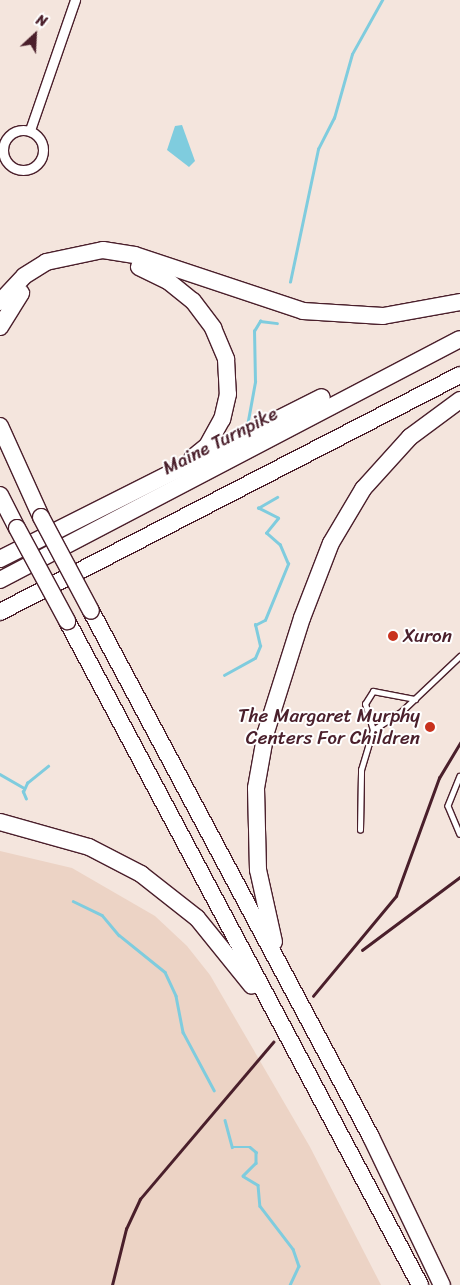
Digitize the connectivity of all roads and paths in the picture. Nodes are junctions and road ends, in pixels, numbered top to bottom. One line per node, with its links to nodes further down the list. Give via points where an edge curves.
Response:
1 (75, 0): 2 (street)
2 (30, 130): 2 (street, via 11,133 3,144 4,157 18,170 32,168 41,159 41,139)
3 (0, 302): 4 (highway, via 24,276 46,262 68,254 102,250 135,256 303,311 383,316)
4 (460, 302)
5 (0, 327): 11 (highway, via 9,307 33,283 78,262 134,266 185,293 220,342 228,368 228,394 213,436)
6 (460, 327): 11 (highway)
7 (460, 339): 14 (highway, Maine Turnpike)
8 (460, 375): 15 (highway)
9 (460, 400): 23 (highway, via 398,449 351,506 321,566 272,711 259,768 256,830 265,906)
10 (0, 426): 23 (highway, bridge, via 40,517)
11 (173, 474): 13 (highway)
12 (0, 495): 24 (highway, bridge)
13 (0, 559)
14 (0, 580)
15 (0, 612)
16 (460, 656): 17 (lane)
17 (415, 699): 18 (lane, via 385,725); 18 (lane, via 373,691 366,704)
18 (373, 730): 21 (lane, via 361,770)
19 (460, 776): 22 (lane, via 448,806)
20 (0, 822): 24 (highway, via 89,847 134,870 185,907 236,963)
21 (360, 830)
22 (460, 834)
23 (289, 982): 26 (highway)
24 (299, 1060): 25 (highway)
25 (420, 1285)
26 (442, 1285)

